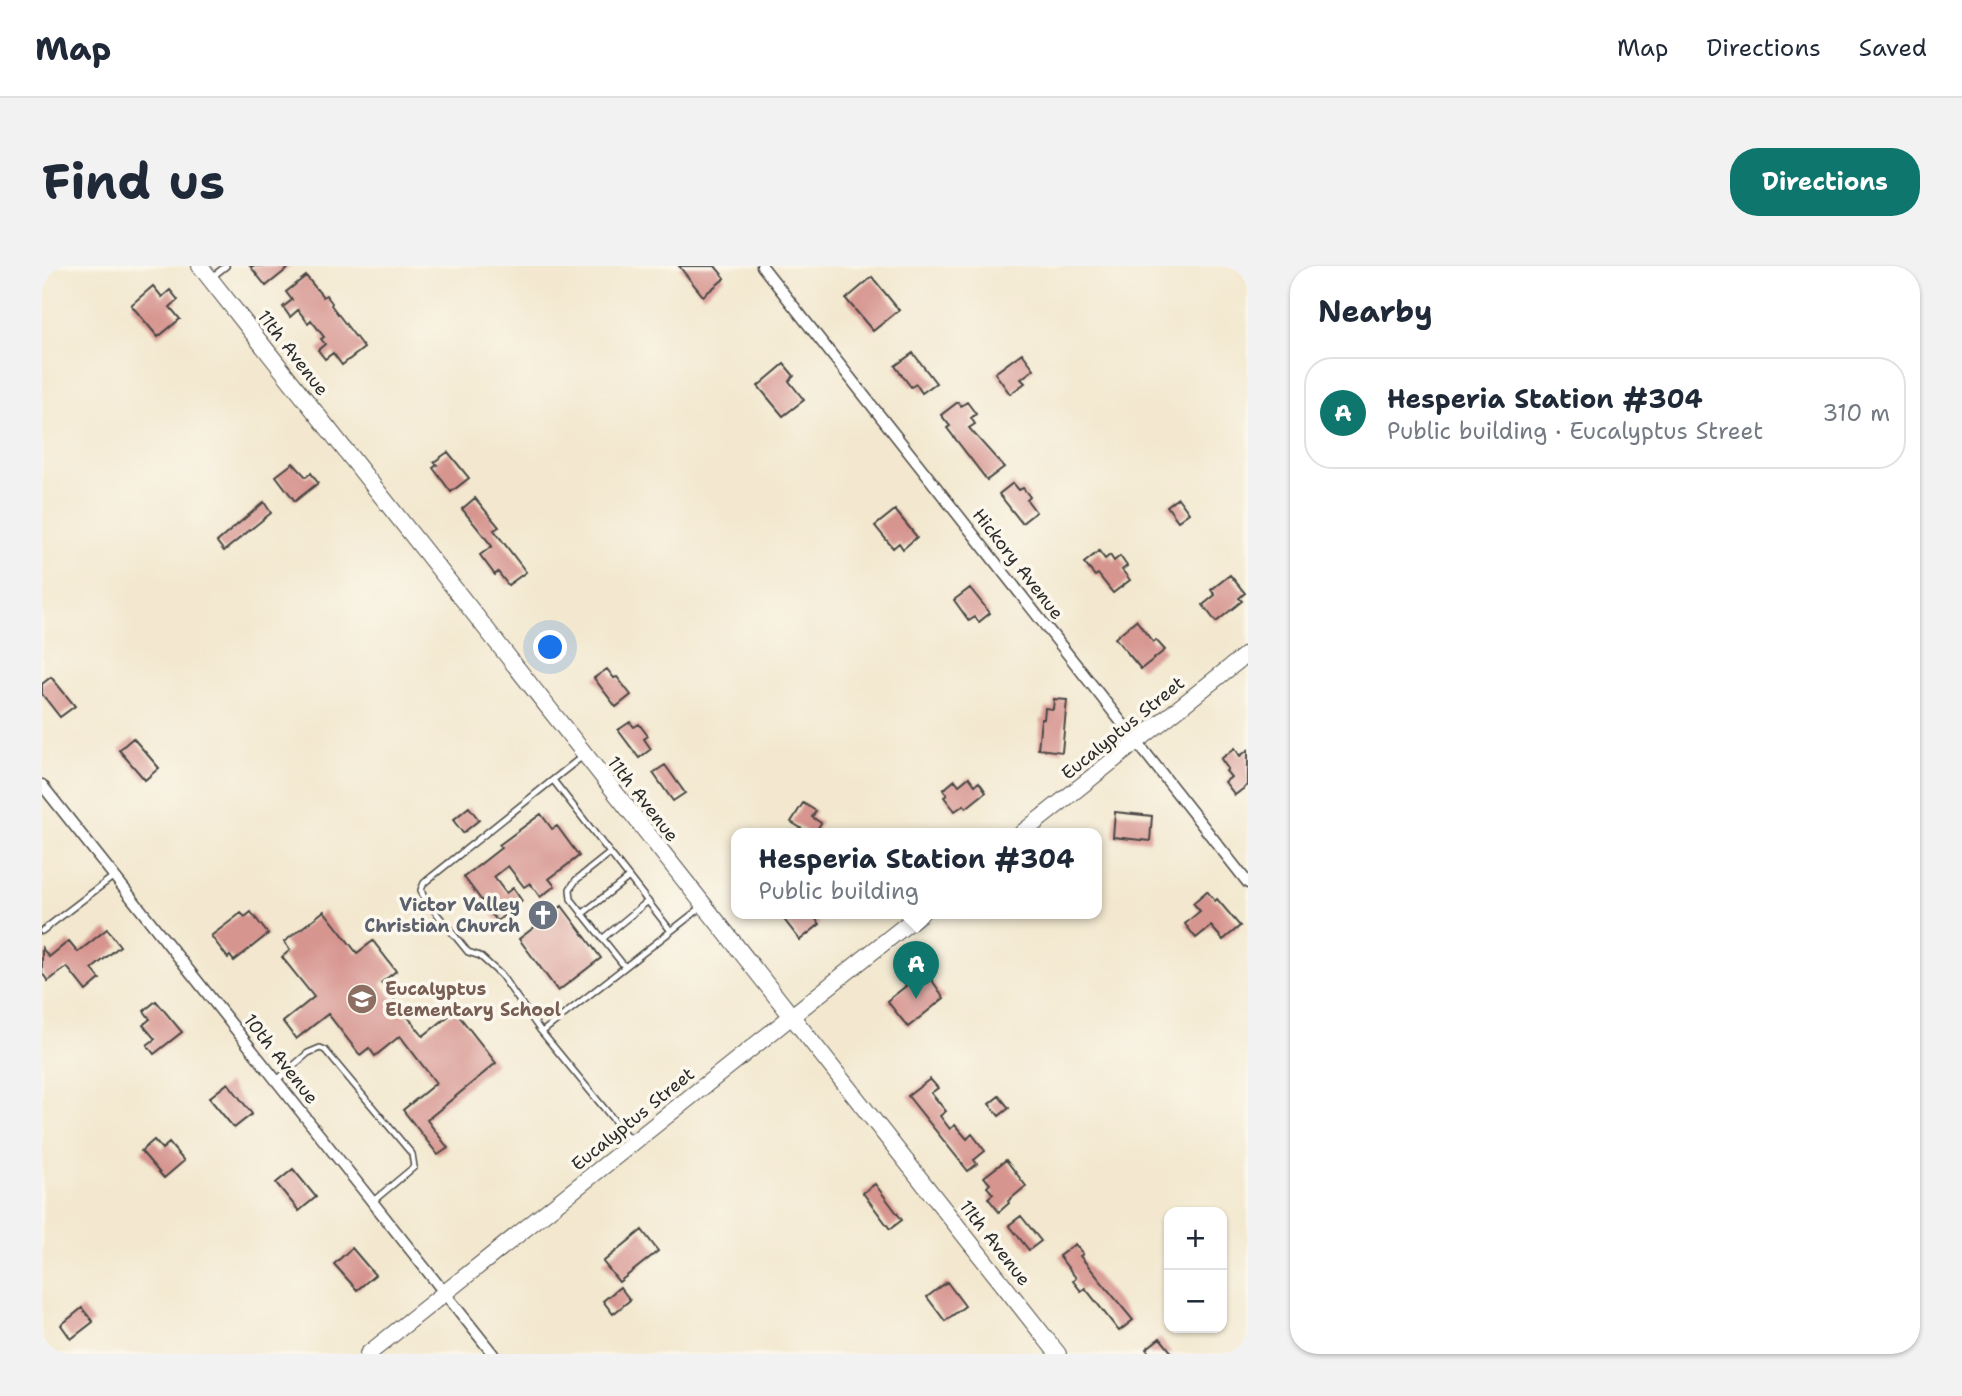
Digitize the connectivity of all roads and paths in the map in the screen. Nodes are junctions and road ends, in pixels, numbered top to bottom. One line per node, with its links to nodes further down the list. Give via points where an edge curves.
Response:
1 (226, 266): 3 (lane)
2 (762, 266): 5 (street, Hickory Avenue)
3 (205, 272): 6 (main road, 11th Avenue)
4 (1248, 653): 5 (main road, Eucalyptus Street)
5 (1135, 743): 9 (main road, Eucalyptus Street); 13 (street, Hickory Avenue)
6 (584, 755): 7 (lane); 15 (main road, 11th Avenue)
7 (554, 780): 10 (lane); 23 (lane, via 421,890 468,953 501,975)
8 (42, 785): 11 (street, 10th Avenue)
9 (1028, 828)
10 (610, 853): 12 (lane); 16 (lane, via 570,889)
11 (114, 876): 19 (lane); 24 (street, 10th Avenue)
12 (629, 877): 14 (lane); 16 (lane)
13 (1248, 883)
14 (648, 901): 18 (lane); 20 (lane)
15 (703, 906): 18 (lane); 22 (main road, 11th Avenue)
16 (582, 914): 20 (lane)
17 (913, 919): 22 (main road, Eucalyptus Street)
18 (671, 931): 21 (lane)
19 (42, 932)
20 (603, 939): 21 (lane)
21 (625, 967): 23 (lane)
22 (790, 1017): 25 (main road, Eucalyptus Street); 30 (main road, 11th Avenue)
23 (542, 1032): 25 (lane)
24 (276, 1080): 26 (street, 10th Avenue); 26 (lane, via 309,1053 325,1050 411,1154 414,1167)
25 (632, 1143): 27 (main road, Eucalyptus Street)
26 (372, 1202): 27 (street, 10th Avenue)
27 (445, 1293): 28 (main road, Eucalyptus Street); 29 (street, 10th Avenue)
28 (368, 1354)
29 (493, 1354)
30 (1058, 1354)

